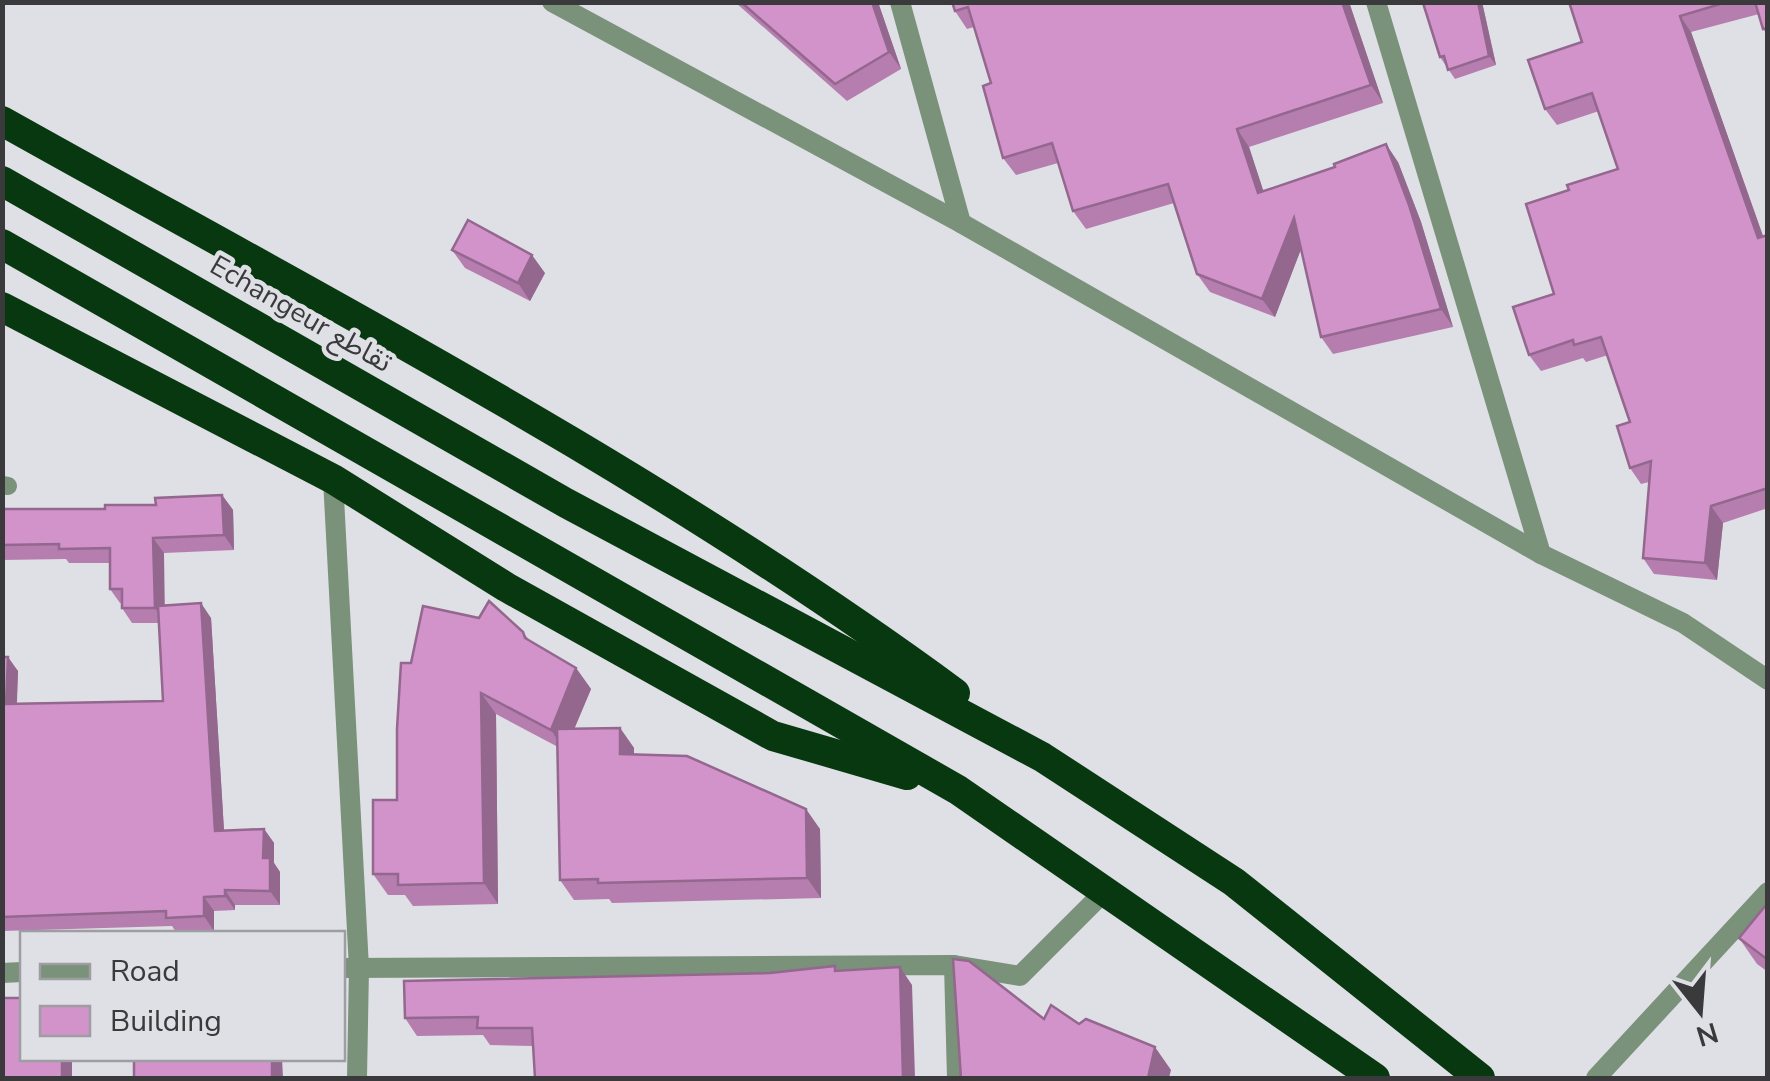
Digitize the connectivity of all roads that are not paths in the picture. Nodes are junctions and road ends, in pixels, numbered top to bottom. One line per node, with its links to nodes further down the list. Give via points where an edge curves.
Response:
1 (552, 2): 6 (street)
2 (900, 2): 6 (street)
3 (1376, 2): 10 (street)
4 (2, 121): 12 (highway, via 600,456 875,634)
5 (2, 181): 12 (highway, Echangeur تقاطع, via 566,504)
6 (961, 223): 10 (street)
7 (2, 244): 13 (highway)
8 (2, 307): 9 (highway)
9 (333, 479): 13 (highway, via 506,588 773,736); 17 (street)
10 (1542, 554): 11 (street, via 1683,622)
11 (1768, 680)
12 (1042, 757): 22 (highway, via 1234,882)
13 (958, 790): 14 (highway)
14 (1106, 890): 16 (street, via 1020,976); 21 (highway)
15 (1768, 892): 18 (street)
16 (954, 964): 17 (street); 20 (street)
17 (351, 968): 19 (street)
18 (1604, 1076)
19 (357, 1078)
20 (957, 1078)
21 (1375, 1078)
22 (1480, 1078)

